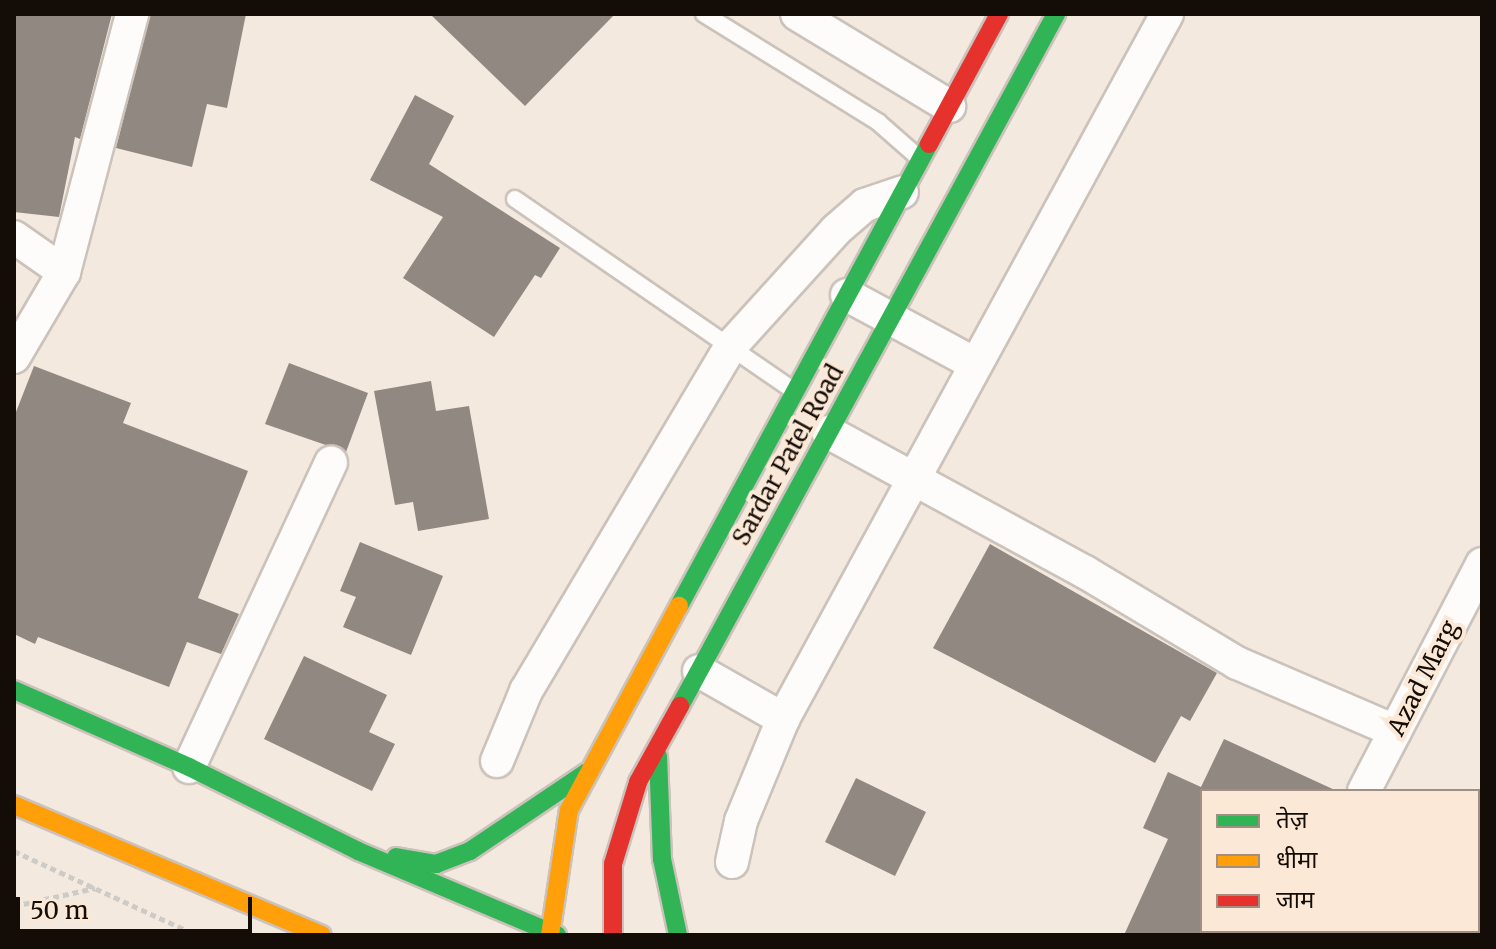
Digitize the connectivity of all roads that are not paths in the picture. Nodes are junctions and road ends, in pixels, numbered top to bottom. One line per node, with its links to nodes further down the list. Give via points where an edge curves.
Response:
1 (132, 14): 14 (street)
2 (704, 14): 8 (lane, via 878,122)
3 (797, 14): 7 (street)
4 (999, 14): 7 (street, Sardar Patel Road)
5 (1056, 14): 13 (street, Sardar Patel Road)
6 (1167, 14): 19 (street)
7 (949, 106): 8 (street, Sardar Patel Road)
8 (920, 159): 9 (street, Sardar Patel Road)
9 (902, 192): 11 (street, Sardar Patel Road); 17 (street, via 865,205 836,230)
10 (515, 199): 17 (lane)
11 (884, 226): 13 (street); 15 (street, Sardar Patel Road)
12 (14, 237): 14 (street)
13 (928, 248): 16 (street, Sardar Patel Road)
14 (64, 272): 18 (street)
15 (847, 295): 16 (street); 20 (street, Sardar Patel Road)
16 (889, 320): 19 (street); 21 (street, Sardar Patel Road)
17 (730, 347): 20 (lane); 31 (street, via 526,691)
18 (14, 357)
19 (975, 364): 23 (street)
20 (794, 391): 33 (street, Sardar Patel Road)
21 (828, 432): 23 (street); 26 (street, Sardar Patel Road)
22 (331, 463): 32 (street)
23 (911, 482): 28 (street); 29 (street, via 1085,572 1237,663)
24 (1482, 564): 25 (street, Azad Marg)
25 (1470, 616): 29 (street, Azad Marg)
26 (699, 671): 28 (street); 30 (street, Sardar Patel Road)
27 (14, 690): 32 (street)
28 (783, 719): 37 (street, via 741,821)
29 (1395, 731): 34 (street, Azad Marg)
30 (658, 746): 40 (street, Sardar Patel Road, via 638,782 613,864); 41 (street, via 662,859)
31 (497, 761)
32 (189, 767): 36 (street)
33 (590, 770): 36 (street, via 470,851 436,864); 38 (street, Sardar Patel Road, via 569,810)
34 (1365, 789)
35 (14, 805): 39 (street)
36 (358, 851): 38 (street)
37 (732, 862)
38 (552, 934)
39 (322, 935)
40 (613, 935)
41 (678, 935)

